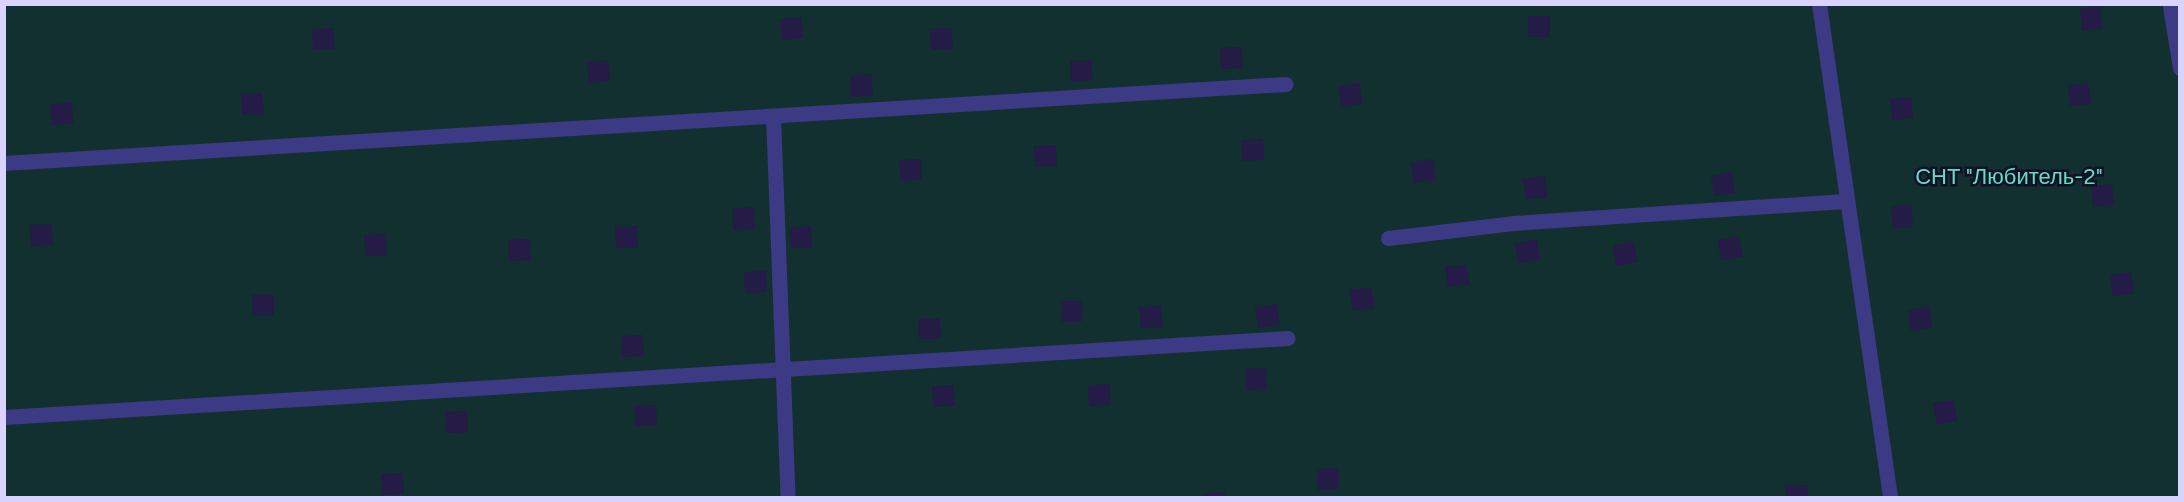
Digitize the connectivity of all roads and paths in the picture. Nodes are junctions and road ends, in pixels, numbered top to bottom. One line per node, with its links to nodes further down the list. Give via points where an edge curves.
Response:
1 (1819, 4): 7 (lane)
2 (2172, 6): 3 (lane)
3 (2180, 68)
4 (1286, 84): 5 (lane)
5 (773, 116): 6 (lane); 10 (lane)
6 (4, 163)
7 (1845, 201): 8 (lane, via 1513,223); 13 (lane)
8 (1388, 238)
9 (1288, 338): 10 (lane)
10 (779, 369): 11 (lane); 12 (lane)
11 (4, 417)
12 (788, 498)
13 (1890, 498)

